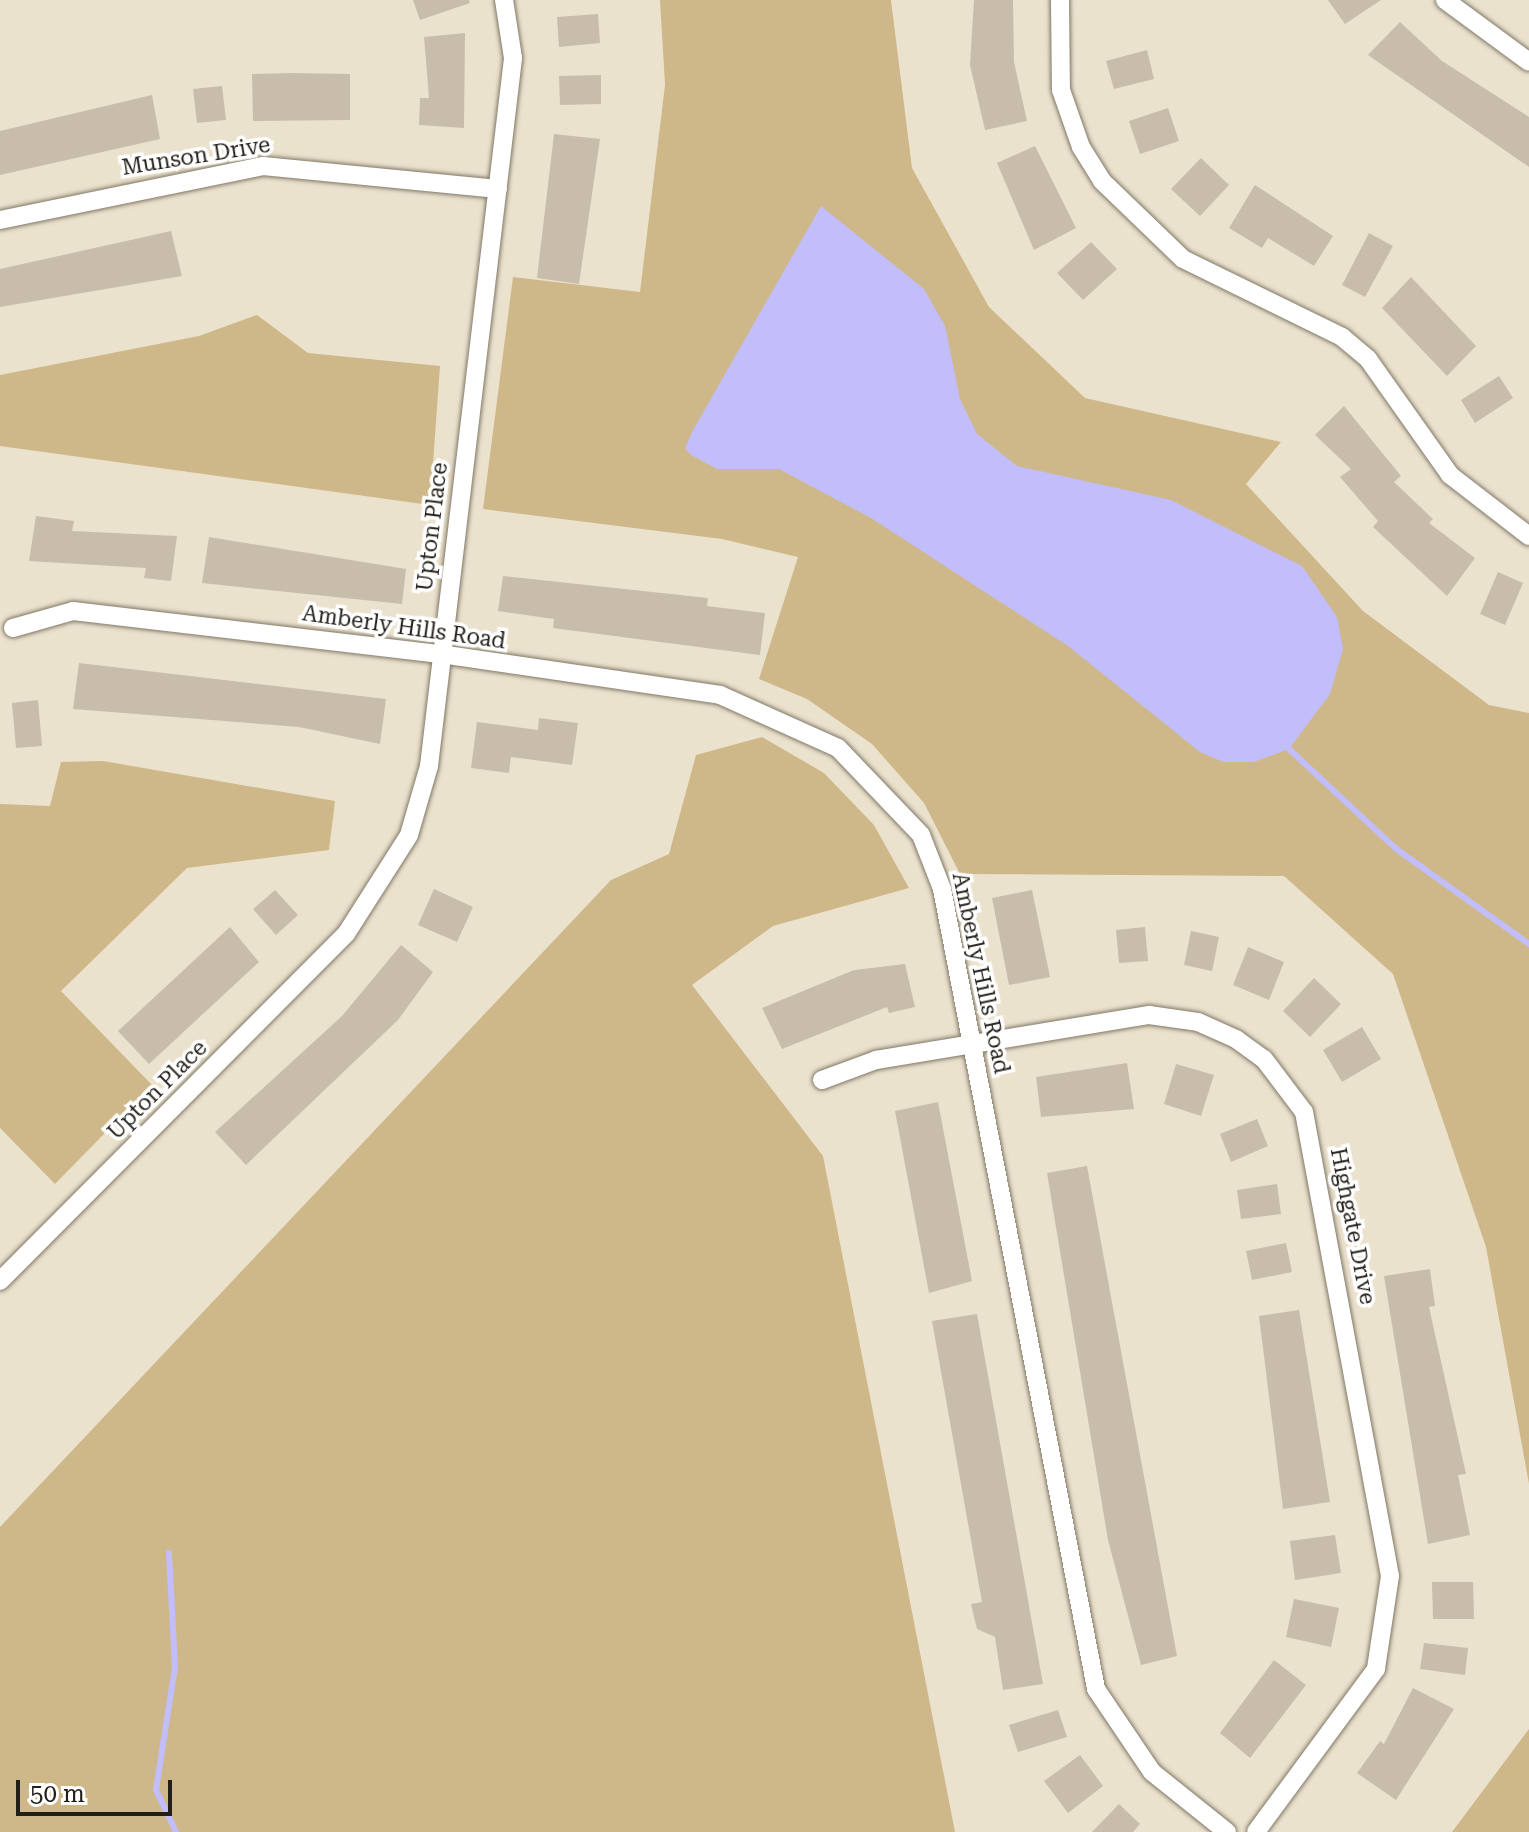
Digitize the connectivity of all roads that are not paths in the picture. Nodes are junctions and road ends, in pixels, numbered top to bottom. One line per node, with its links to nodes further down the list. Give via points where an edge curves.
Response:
1 (504, 0): 5 (street, Upton Place, via 513,58)
2 (1060, 0): 7 (street, via 1061,90 1102,181 1183,259 1342,337 1368,359 1450,475)
3 (1445, 0): 4 (street)
4 (1529, 62)
5 (498, 189): 6 (street, Munson Drive, via 263,166); 9 (street, Upton Place)
6 (0, 220)
7 (1529, 536)
8 (13, 628): 9 (street, Amberly Hills Road, via 73,611)
9 (440, 654): 10 (street, Amberly Hills Road, via 720,695 838,748 921,835 942,889); 12 (street, Upton Place, via 429,766 409,835 383,886 346,934)
10 (974, 1042): 11 (street, Highgate Drive, via 876,1060); 13 (street, Amberly Hills Road, via 1096,1689 1152,1772); 14 (street, Highgate Drive, via 1149,1015 1198,1022 1264,1059 1304,1112 1347,1322 1389,1591 1376,1669)
11 (822, 1080)
12 (0, 1281)
13 (1227, 1832)
14 (1256, 1832)

